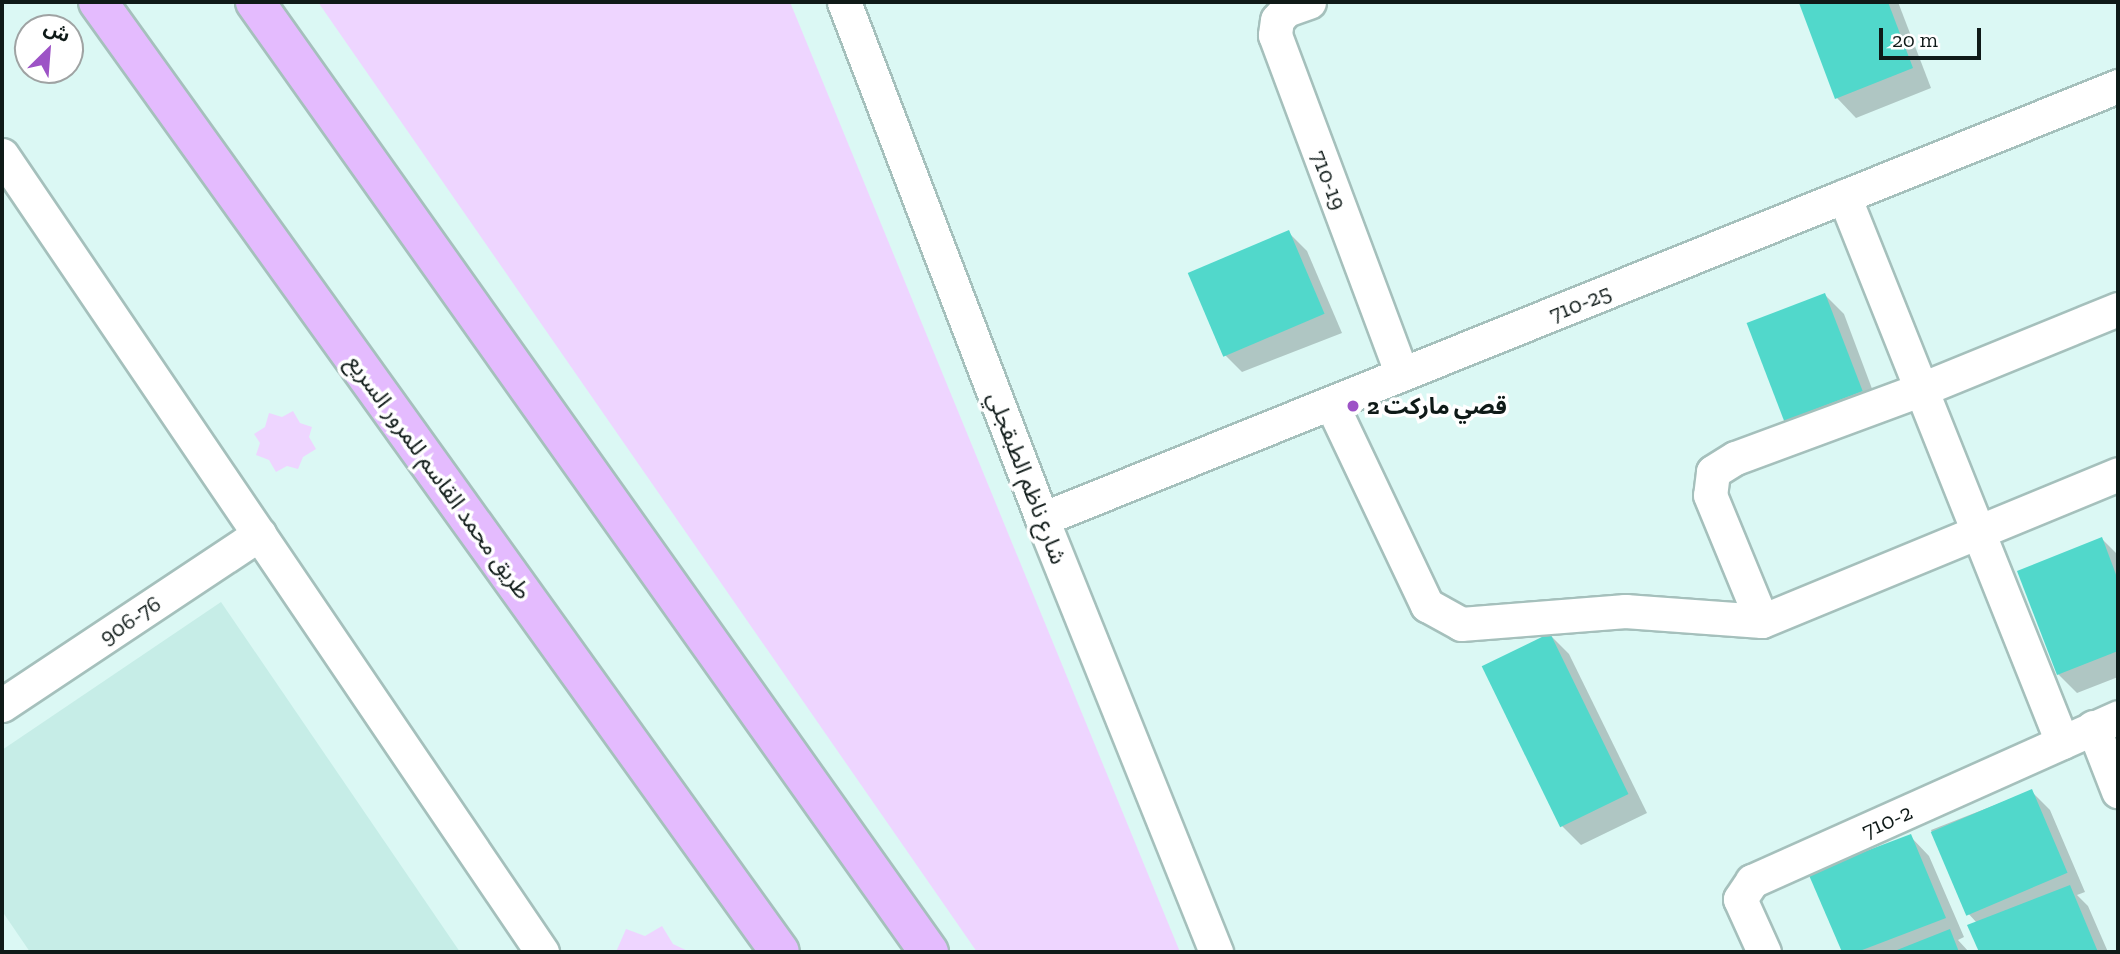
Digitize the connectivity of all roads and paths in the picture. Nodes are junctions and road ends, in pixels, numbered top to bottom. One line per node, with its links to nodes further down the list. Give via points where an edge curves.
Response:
1 (98, 2): 22 (highway, طريق محمد القاسم للمرور السريع)
2 (255, 2): 23 (highway)
3 (844, 2): 13 (street, شارع ناظم الطبقجلي)
4 (1308, 2): 9 (street, 710-19, via 1286,10 1277,20 1275,35)
5 (2118, 86): 7 (street, 710-25)
6 (2, 155): 15 (street)
7 (1844, 196): 9 (street, 710-25); 10 (street)
8 (2118, 309): 10 (street)
9 (1402, 374): 11 (street, 710-25)
10 (1922, 390): 14 (street); 16 (street, via 1735,458 1713,472 1710,495)
11 (1331, 403): 13 (street, 710-25); 16 (street, via 1427,605 1461,624 1625,611)
12 (2118, 474): 14 (street)
13 (1042, 519): 24 (street, شارع ناظم الطبقجلي)
14 (1979, 533): 16 (street); 19 (street)
15 (259, 534): 17 (street, 906-76); 21 (street)
16 (1762, 621)
17 (2, 705)
18 (2106, 722): 19 (street, 710-2); 20 (street)
19 (2062, 742): 25 (street, 710-2, via 1752,881 1740,900)
20 (2118, 790)
21 (534, 949)
22 (780, 952)
23 (929, 952)
24 (1216, 952)
25 (1764, 952)

